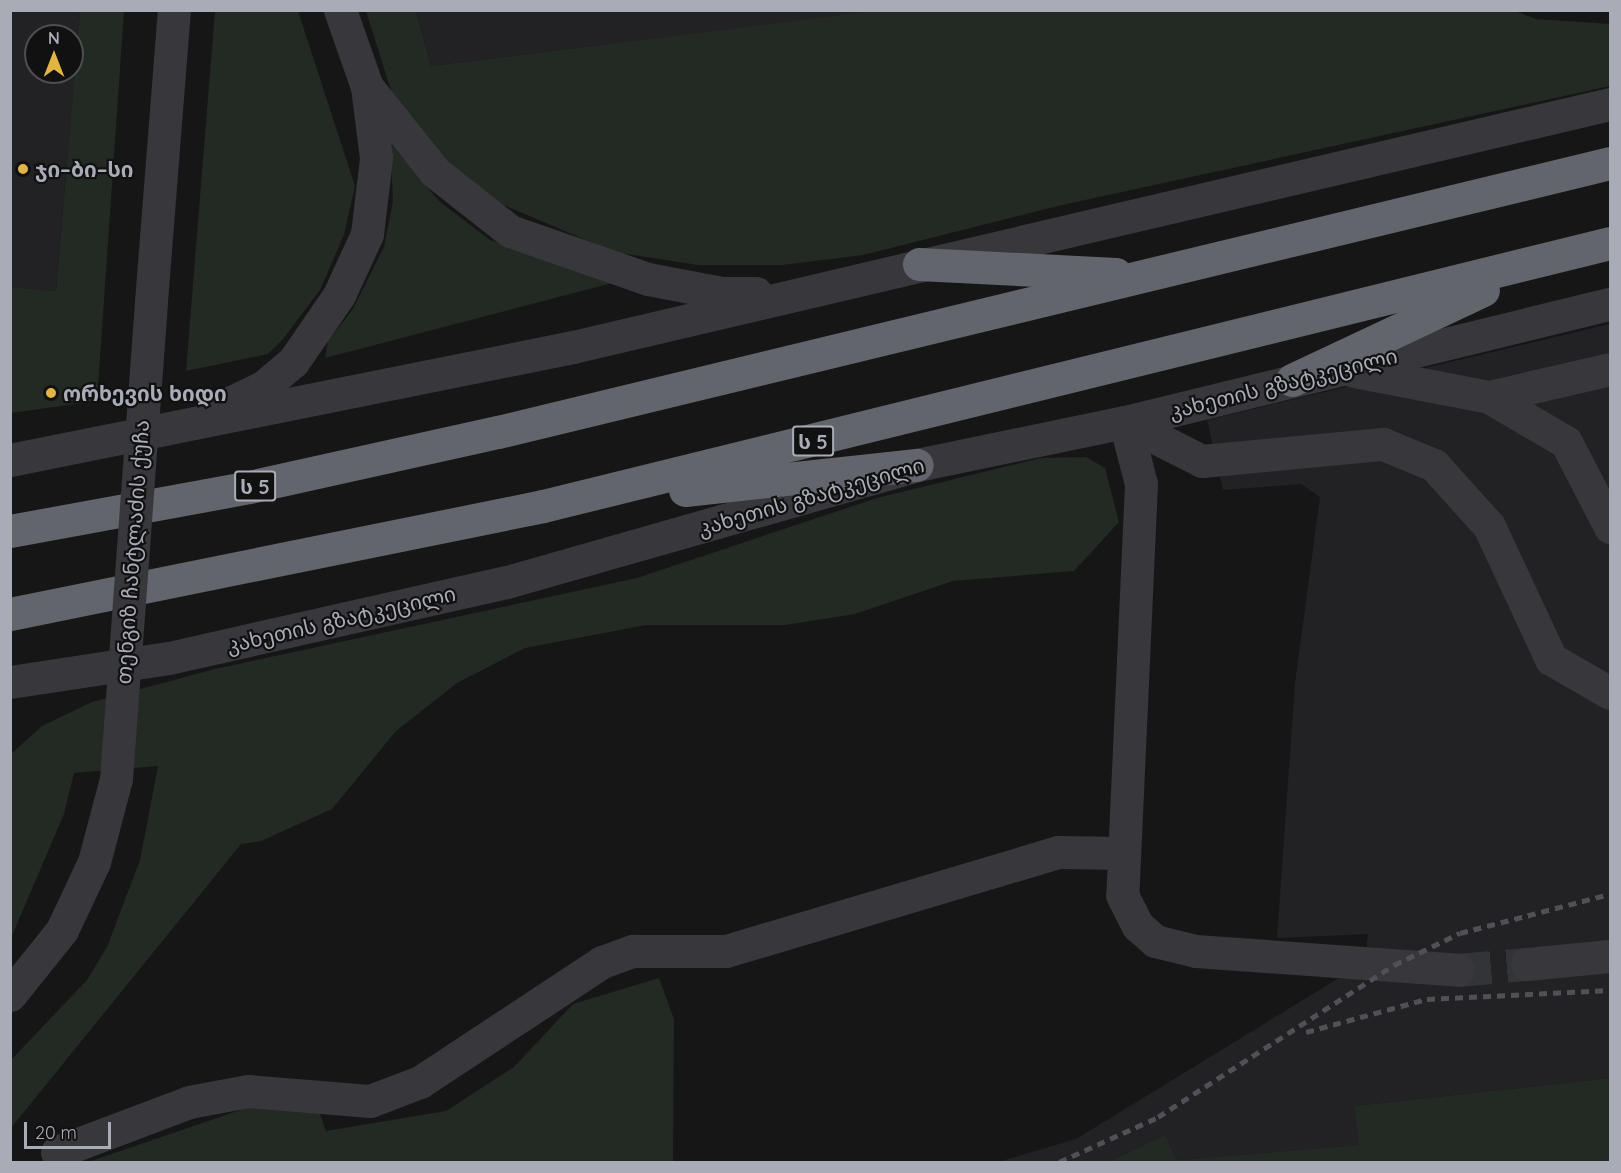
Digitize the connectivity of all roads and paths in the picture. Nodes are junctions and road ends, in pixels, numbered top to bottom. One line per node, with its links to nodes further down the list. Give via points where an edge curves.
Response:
1 (174, 10): 32 (street, თენგიზ ჩანტლაძის ქუჩა, bridge, via 116,779 94,862 62,930)
2 (340, 10): 3 (street, თენგიზ ჩანტლაძის ქუჩა)
3 (367, 87): 10 (street, თენგიზ ჩანტლაძის ქუჩა, via 435,172 510,231 570,256 711,291); 17 (street, თენგიზ ჩანტლაძის ქუჩა, via 376,158 375,198 367,234 339,295 293,362 263,387)
4 (1611, 104): 8 (street)
5 (1611, 163): 9 (highway, ს 5)
6 (1611, 243): 7 (highway, ს 5)
7 (1548, 259): 14 (highway); 20 (highway, ს 5)
8 (919, 264): 9 (highway); 10 (street)
9 (1148, 276): 22 (highway, ს 5, via 475,437)
10 (818, 289): 17 (street, via 421,380)
11 (1611, 303): 12 (street, კახეთის გზატკეცილი)
12 (1343, 369): 14 (street, კახეთის გზატკეცილი); 15 (street)
13 (1611, 369): 15 (street)
14 (1292, 380): 16 (street, კახეთის გზატკეცილი)
15 (1489, 397): 23 (street, via 1566,442)
16 (1125, 423): 19 (street, კახეთის გზატკეცილი); 27 (street, via 1202,461 1383,444 1434,465 1489,526 1551,659); 28 (street, via 1141,484)
17 (164, 431): 18 (street)
18 (10, 460)
19 (917, 465): 20 (highway); 26 (street, კახეთის გზატკეცილი, via 507,582 169,658)
20 (543, 506): 25 (highway, ს 5)
21 (10, 518): 22 (highway)
22 (43, 525): 24 (highway, ს 5)
23 (1611, 527)
24 (10, 531)
25 (10, 614)
26 (10, 682)
27 (1607, 687)
28 (1124, 853): 31 (street, via 1122,895 1138,926 1155,941 1196,951); 33 (street, via 1058,852 726,951 633,951 602,962 420,1082 370,1101 248,1091 189,1102)
29 (1611, 956): 30 (street)
30 (1527, 963)
31 (1458, 970)
32 (10, 995)
33 (57, 1152)

